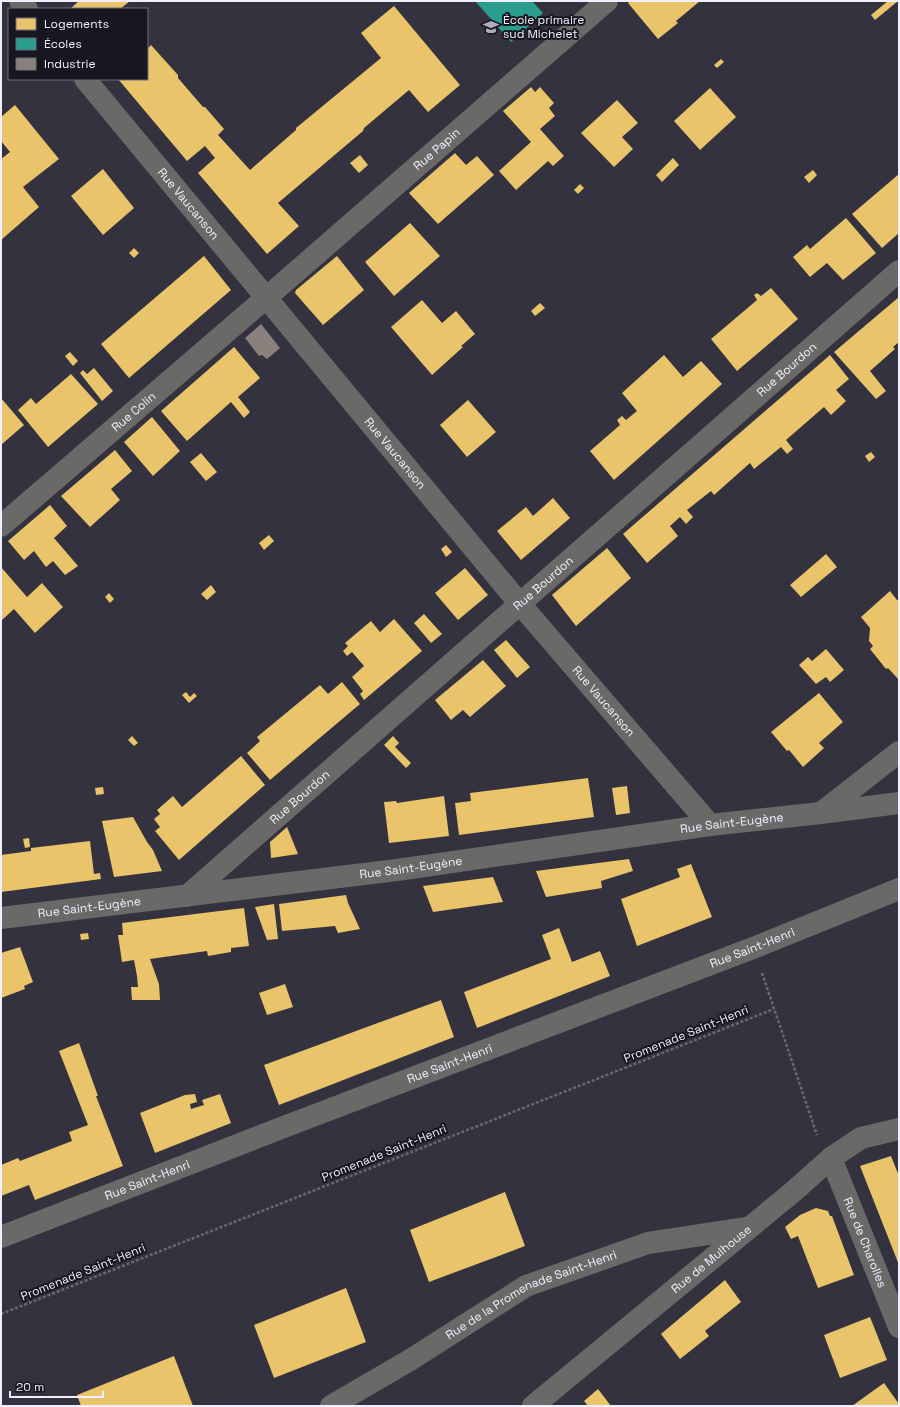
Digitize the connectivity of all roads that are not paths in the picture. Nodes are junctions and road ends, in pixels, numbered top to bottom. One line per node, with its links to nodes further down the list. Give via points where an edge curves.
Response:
1 (607, 1): 4 (street, Rue Papin)
2 (86, 80): 4 (street, Rue Vaucanson)
3 (899, 271): 6 (street, Rue Bourdon)
4 (266, 298): 5 (street, Rue Colin); 6 (street, Rue Vaucanson)
5 (1, 526)
6 (520, 604): 10 (street, Rue Vaucanson); 12 (street, Rue Bourdon)
7 (899, 752): 9 (street)
8 (899, 803): 9 (street, Rue Saint-Eugène)
9 (821, 813): 10 (street, Rue Saint-Eugène)
10 (710, 825): 12 (street, Rue Saint-Eugène, via 397,870)
11 (899, 889): 17 (street, Rue Saint-Henri, via 753,948)
12 (187, 896): 13 (street, Rue Saint-Eugène)
13 (1, 918)
14 (899, 1129): 15 (street, Rue de Mulhouse, via 861,1138)
15 (828, 1160): 16 (street, Rue de Mulhouse); 18 (street, Rue de Charolles)
16 (748, 1228): 19 (street, Rue de la Promenade Saint-Henri, via 648,1243 526,1286 410,1360); 20 (street, Rue de Mulhouse)
17 (1, 1238)
18 (899, 1326)
19 (331, 1406)
20 (533, 1406)

